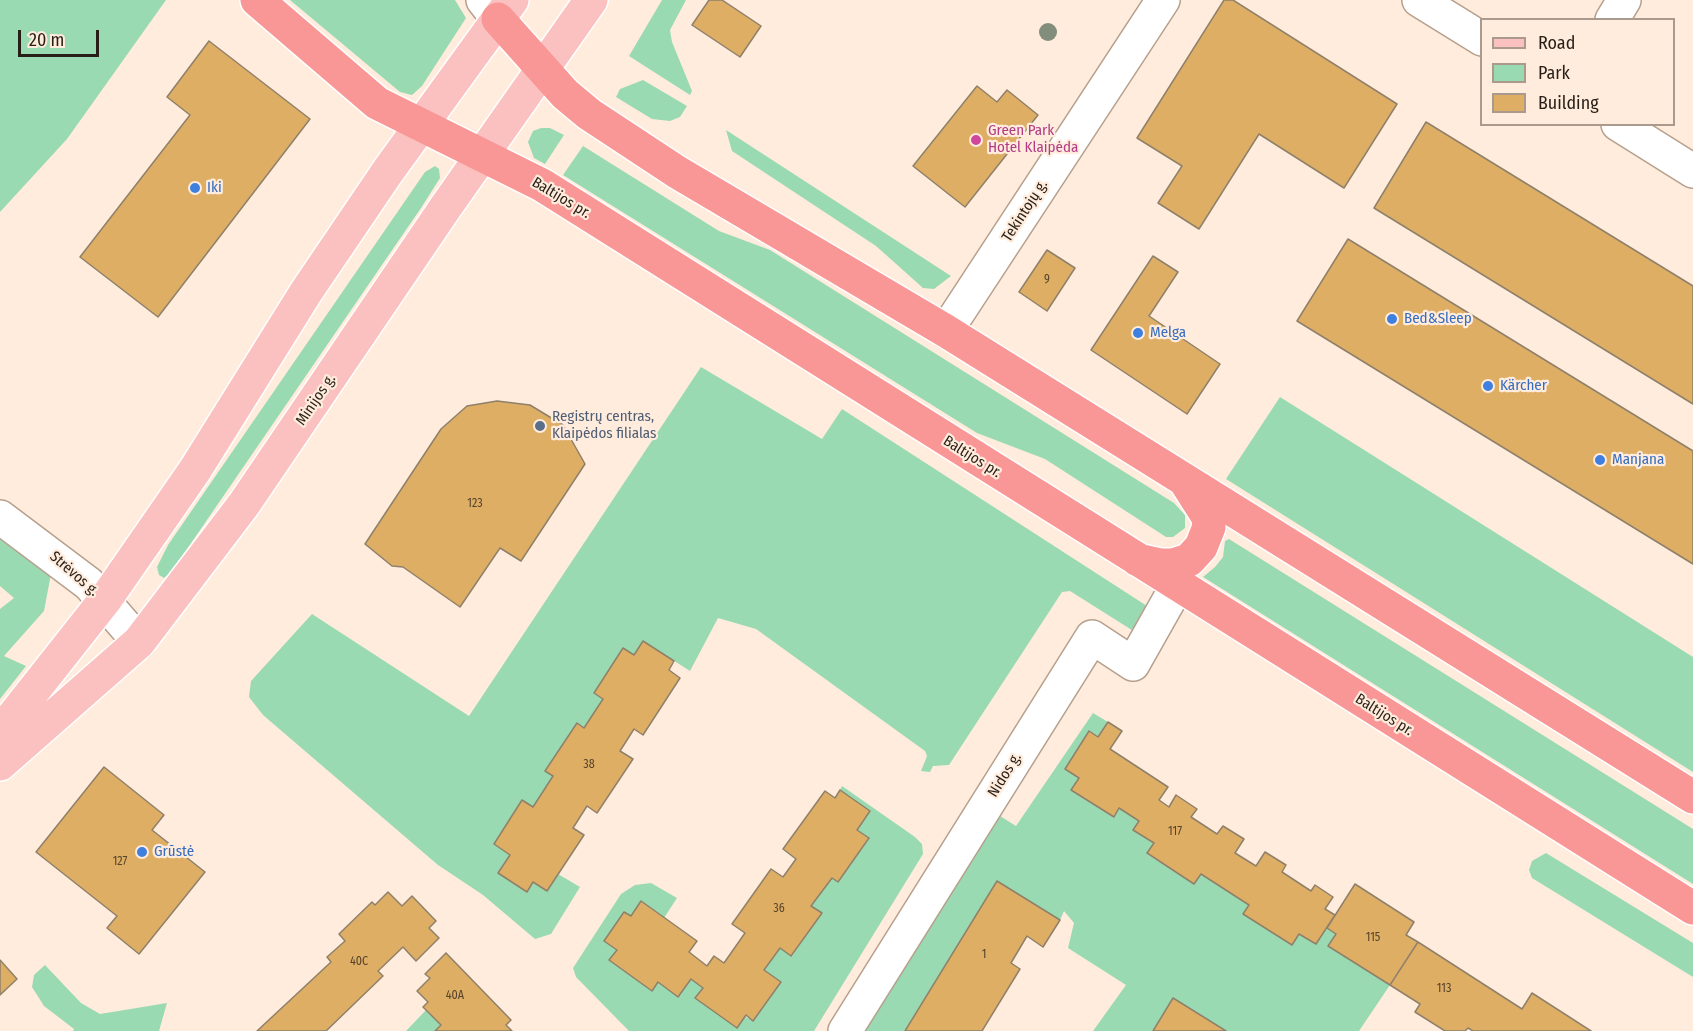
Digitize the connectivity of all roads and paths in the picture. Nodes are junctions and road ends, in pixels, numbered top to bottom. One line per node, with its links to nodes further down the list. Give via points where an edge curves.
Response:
1 (257, 0): 10 (highway, Baltijos pr., via 377,103)
2 (591, 0): 9 (main road, Minijos g.)
3 (1163, 0): 14 (street, Tekintojų g.)
4 (1419, 0): 8 (street)
5 (1624, 0): 7 (street)
6 (497, 6): 9 (highway); 10 (main road)
7 (1613, 18)
8 (1480, 38)
9 (542, 70): 12 (main road, Minijos g.); 14 (highway, via 589,114 677,172)
10 (422, 125): 12 (highway, Baltijos pr.); 19 (main road, via 325,264 195,470)
11 (1621, 126): 13 (street)
12 (482, 156): 17 (highway, Baltijos pr., via 542,185); 20 (main road, Minijos g., via 244,504)
13 (1693, 171)
14 (946, 331): 15 (highway)
15 (1184, 479): 17 (highway, via 1208,517 1209,527 1201,547 1189,560 1173,565); 23 (highway)
16 (0, 517): 19 (street, Strėvos g.)
17 (1133, 559): 18 (highway, Baltijos pr.)
18 (1177, 586): 24 (highway, Baltijos pr.); 25 (street, Nidos g., via 1133,664 1092,637)
19 (105, 600): 20 (street, Strėvos g.); 21 (main road)
20 (139, 642): 22 (main road, Minijos g.)
21 (0, 733)
22 (0, 764)
23 (1693, 797)
24 (1693, 908)
25 (845, 1031)

